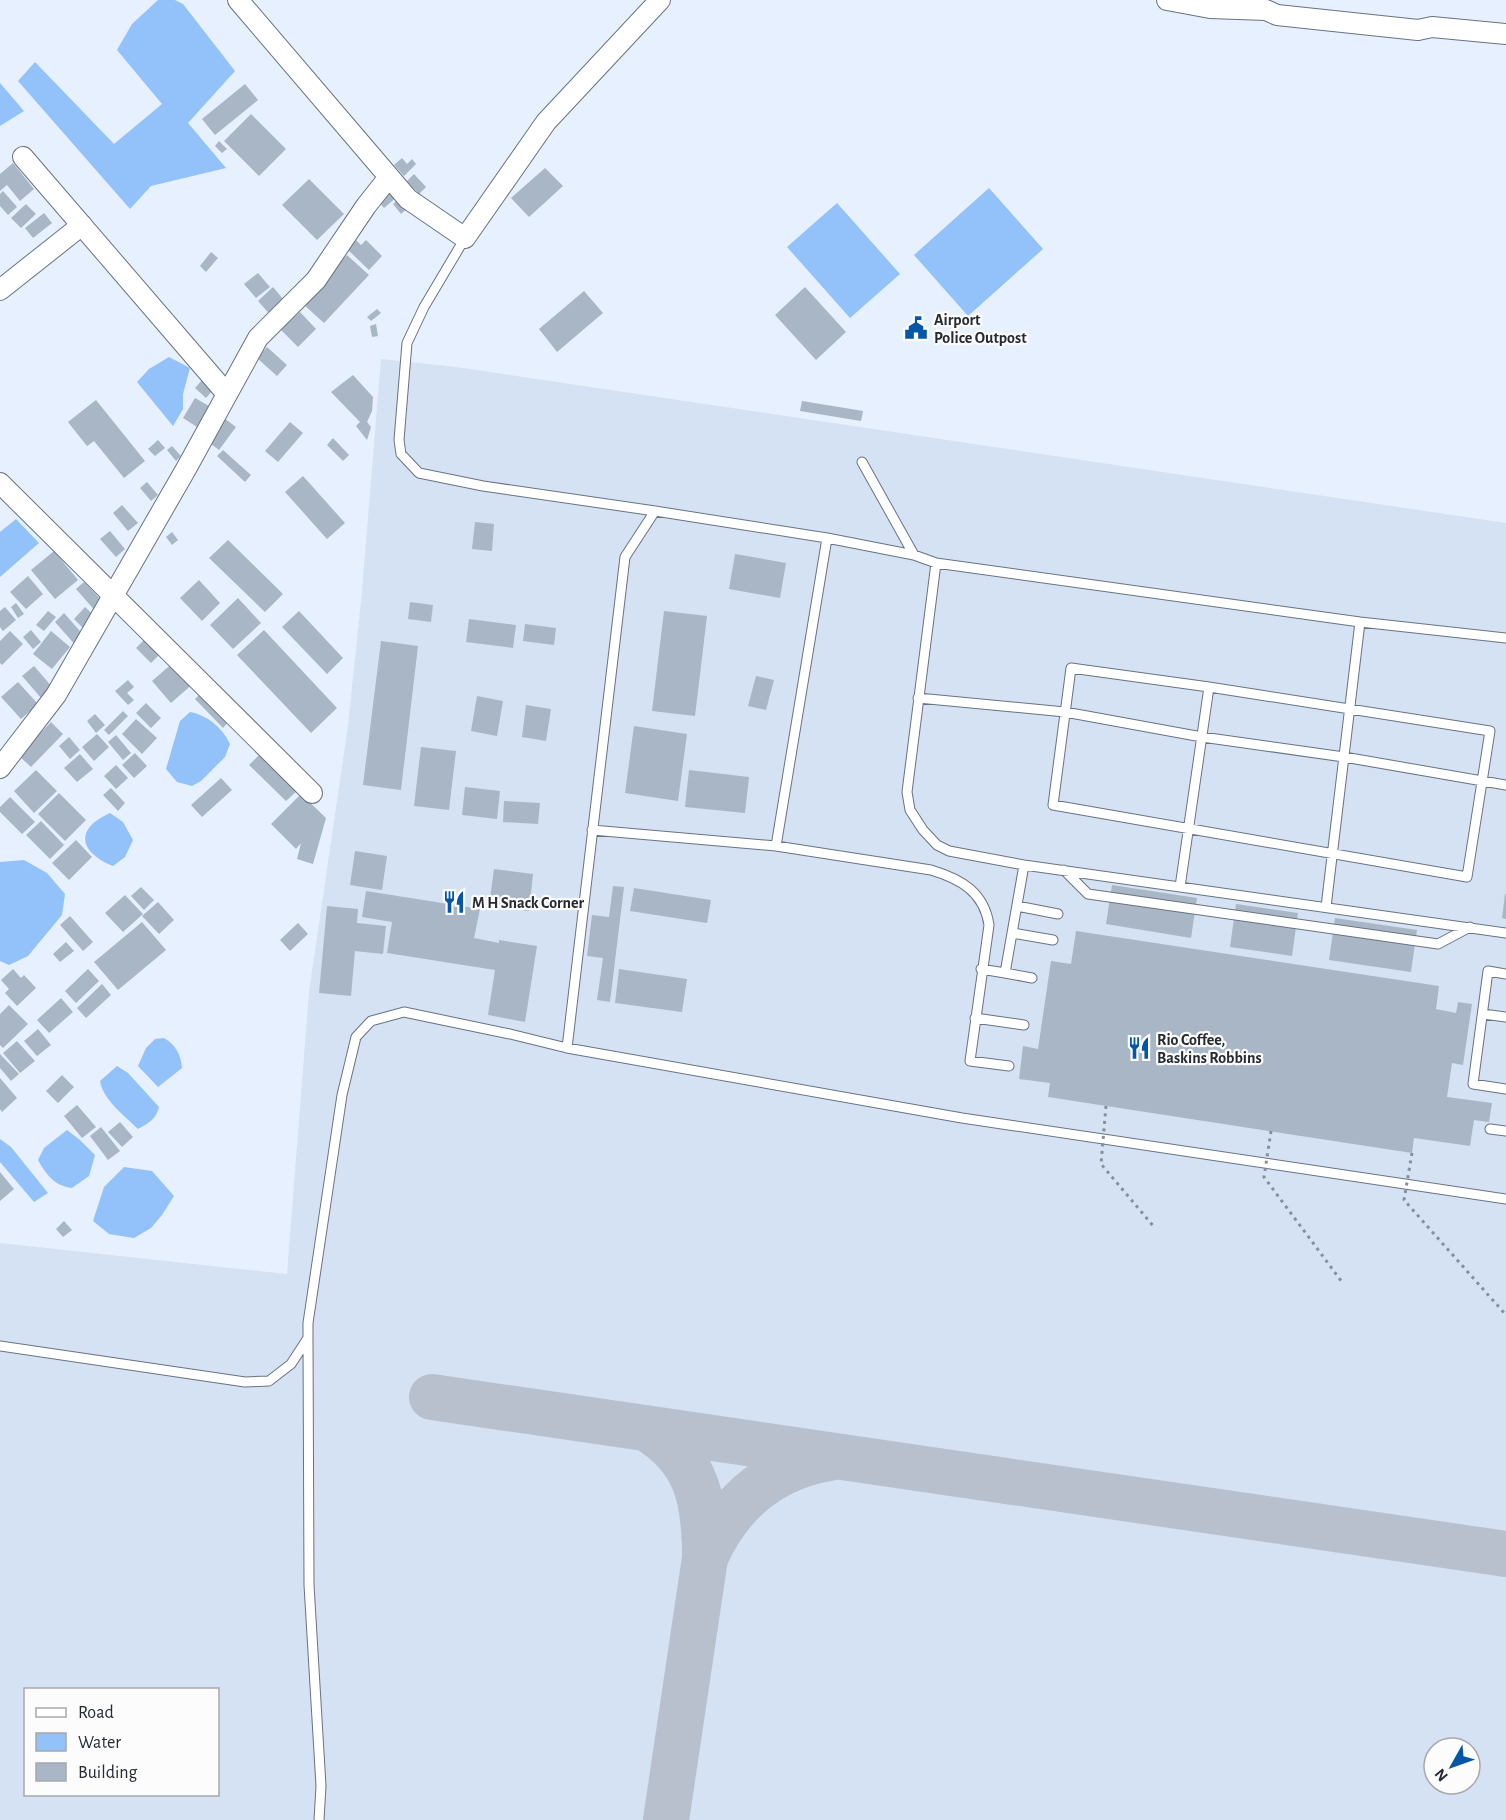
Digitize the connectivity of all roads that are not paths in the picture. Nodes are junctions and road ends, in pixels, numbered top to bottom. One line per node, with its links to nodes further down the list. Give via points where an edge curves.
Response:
1 (238, 0): 6 (street)
2 (660, 0): 8 (street, via 546,122)
3 (1167, 0): 4 (street, via 1418,30 1432,27)
4 (1506, 34)
5 (23, 158): 7 (street)
6 (389, 177): 8 (street, via 408,199); 10 (street, via 316,280 258,338)
7 (82, 225): 9 (street); 10 (street)
8 (465, 238): 13 (lane, via 407,343 401,454 419,473)
9 (0, 290)
10 (227, 394): 17 (street)
11 (862, 462): 15 (lane)
12 (0, 483): 17 (street)
13 (655, 511): 14 (lane); 30 (lane, via 624,557)
14 (827, 538): 15 (lane); 32 (lane)
15 (914, 555): 16 (lane)
16 (936, 563): 18 (lane); 21 (lane)
17 (113, 595): 26 (street, via 56,694); 29 (street)
18 (1360, 622): 19 (lane); 22 (lane)
19 (1506, 638)
20 (1209, 687): 22 (lane); 23 (lane, via 1071,668); 24 (lane)
21 (918, 698): 23 (lane); 34 (lane, via 907,792 910,810 937,845 949,851)
22 (1350, 710): 25 (lane); 27 (lane, via 1490,731)
23 (1065, 712): 24 (lane); 31 (lane, via 1053,805)
24 (1202, 737): 25 (lane); 31 (lane)
25 (1344, 757): 27 (lane); 33 (lane)
26 (0, 768)
27 (1483, 781): 28 (lane); 33 (lane, via 1467,877)
28 (1506, 785)
29 (312, 793)
30 (592, 830): 32 (lane); 52 (lane)
31 (1187, 830): 33 (lane); 36 (lane)
32 (776, 846): 44 (lane, via 951,876 987,909 989,925)
33 (1332, 855): 38 (lane)
34 (1024, 865): 35 (lane); 37 (lane)
35 (1064, 870): 36 (lane); 40 (lane, via 1088,894 1438,944)
36 (1180, 887): 38 (lane)
37 (1017, 906): 39 (lane); 41 (lane)
38 (1326, 907): 40 (lane)
39 (1058, 914)
40 (1470, 927): 42 (lane)
41 (1012, 933): 43 (lane); 45 (lane)
42 (1506, 933)
43 (1053, 940)
44 (981, 969): 45 (lane); 50 (lane)
45 (1005, 973): 47 (lane)
46 (1506, 974): 48 (lane, via 1488,971)
47 (1032, 978)
48 (1483, 1014): 49 (lane); 54 (lane, via 1473,1084)
49 (1506, 1017)
50 (975, 1018): 51 (lane); 53 (lane, via 970,1061)
51 (1024, 1025)
52 (567, 1048): 57 (lane, via 962,1118); 58 (lane, via 404,1012 370,1021 356,1037 342,1095)
53 (1010, 1066)
54 (1506, 1089)
55 (1490, 1129): 56 (lane)
56 (1506, 1131)
57 (1506, 1199)
58 (308, 1338): 59 (lane, via 291,1365 269,1381 244,1382); 60 (lane, via 309,1584 321,1786)
59 (0, 1346)
60 (319, 1820)

